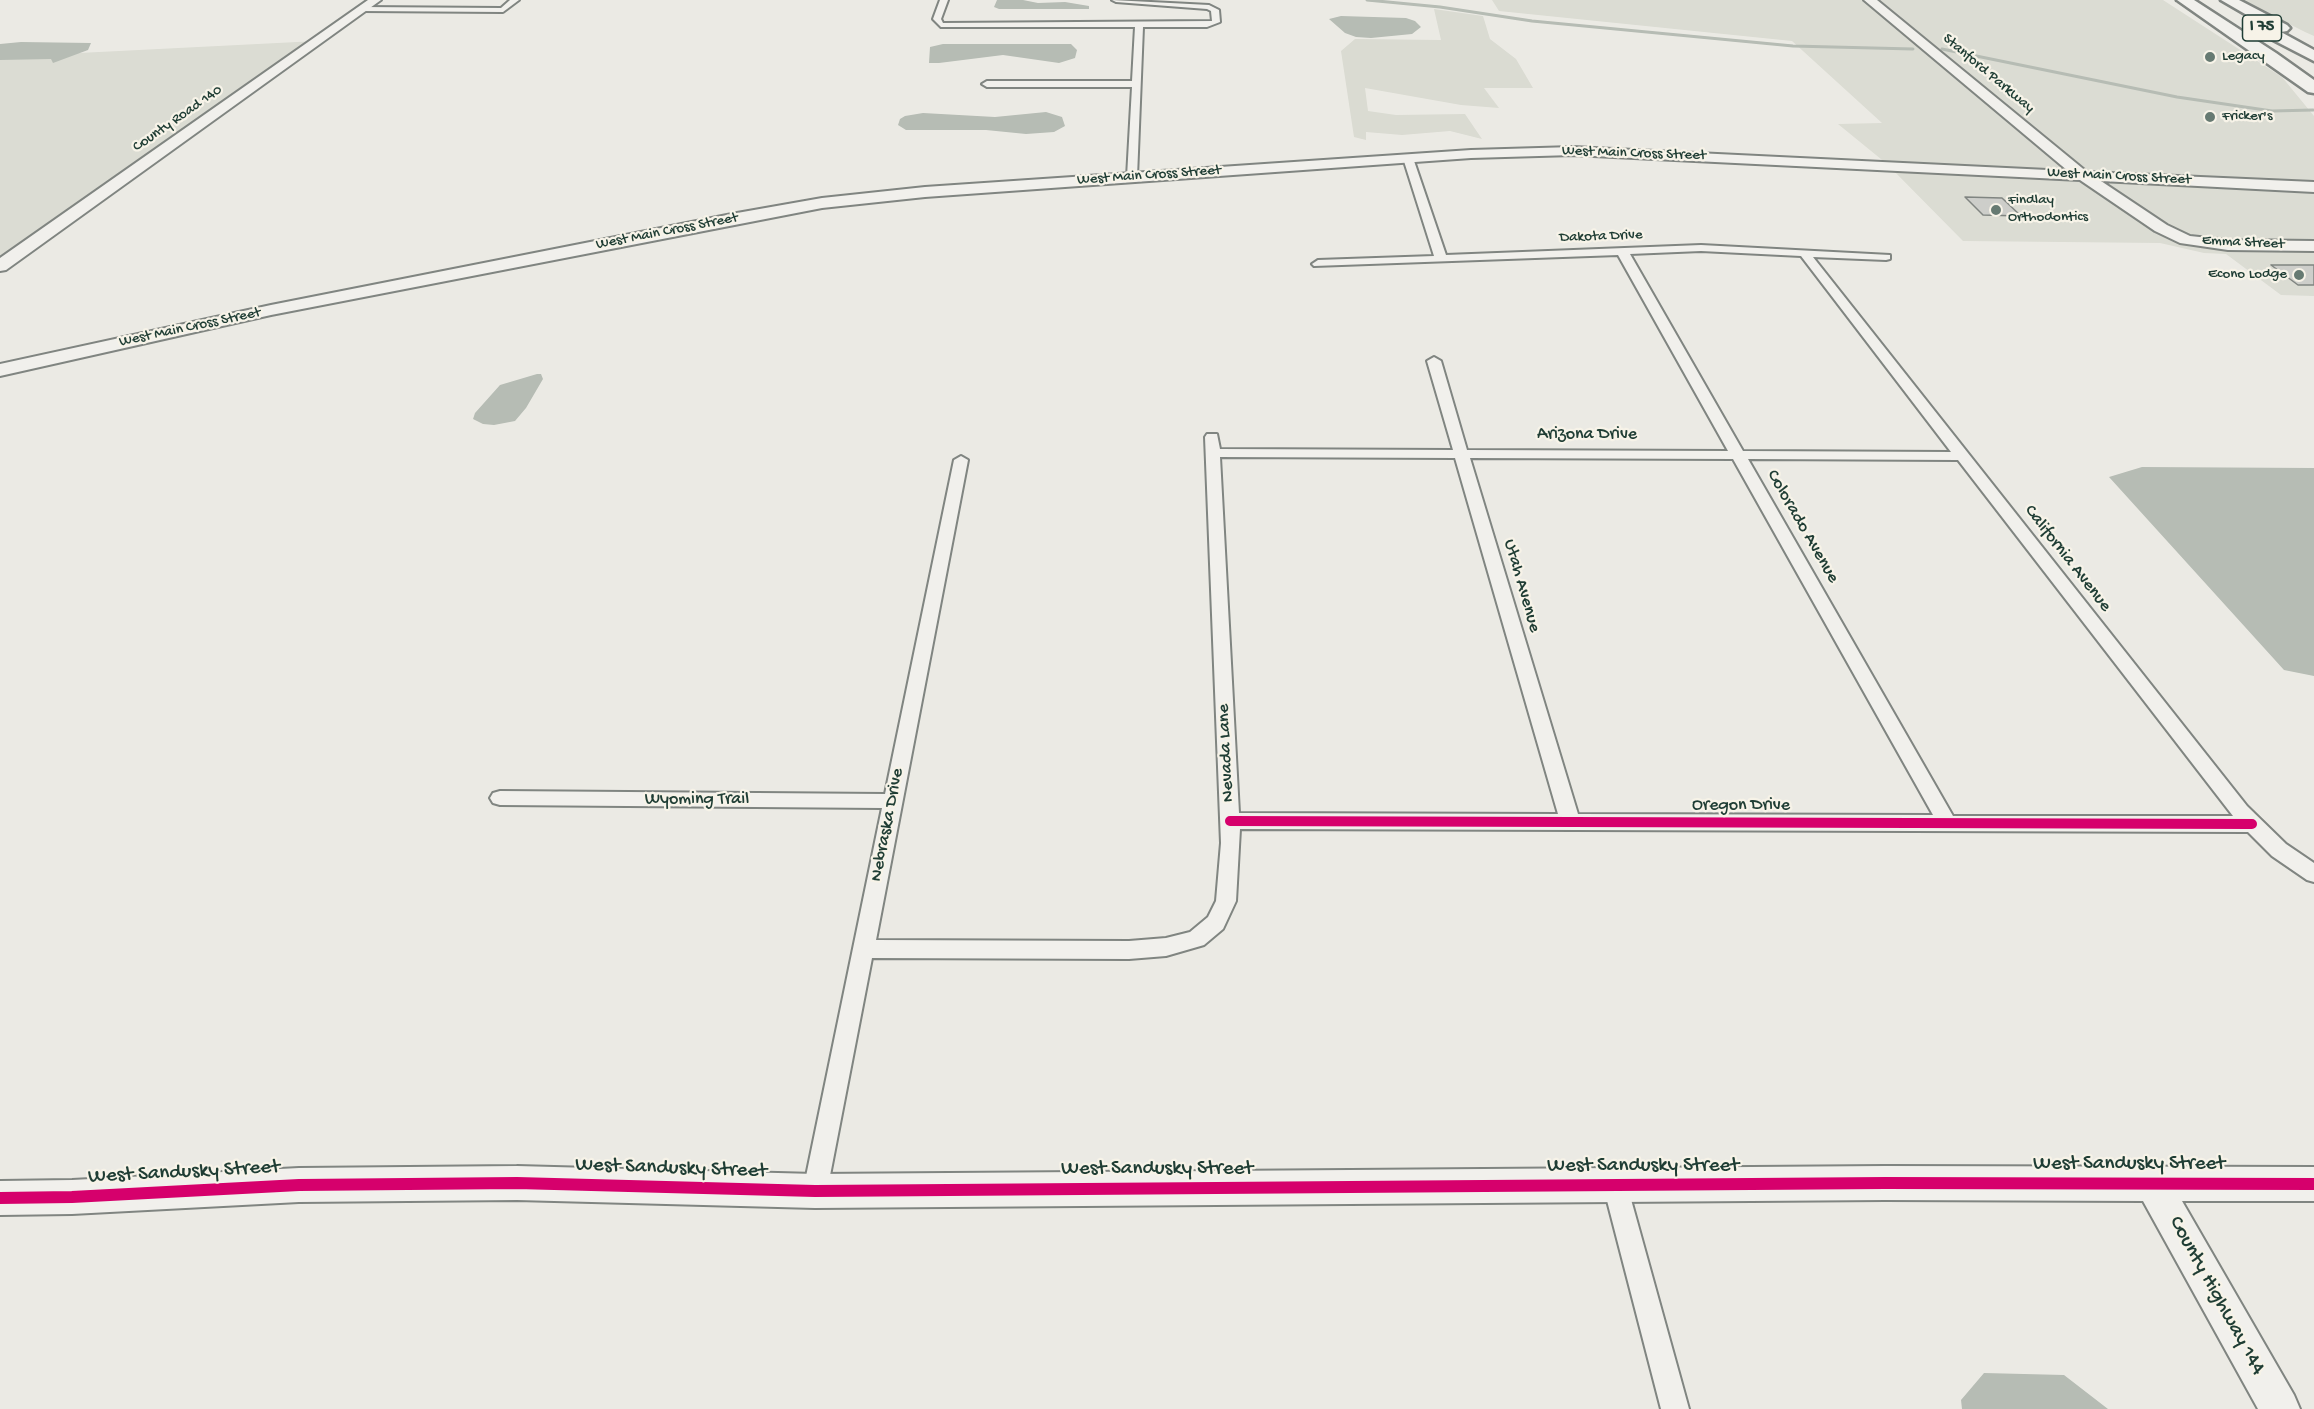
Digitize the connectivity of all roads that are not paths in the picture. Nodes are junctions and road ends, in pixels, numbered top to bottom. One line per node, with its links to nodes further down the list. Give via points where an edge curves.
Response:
1 (375, 0): 10 (street, County Road 140)
2 (515, 0): 10 (street, via 503,10)
3 (944, 0): 11 (street, via 937,19 941,25)
4 (1116, 0): 11 (street, via 1215,10 1213,25)
5 (1870, 0): 19 (street, Stanford Parkway)
6 (2184, 0): 17 (highway)
7 (2195, 0): 14 (highway, I 75)
8 (2210, 0): 13 (highway, I 75)
9 (2228, 0): 12 (highway)
10 (362, 9): 28 (street, County Road 140)
11 (1138, 25): 16 (street)
12 (2314, 42)
13 (2314, 56)
14 (2314, 65)
15 (987, 84): 16 (street)
16 (1137, 84): 20 (street)
17 (2314, 88)
18 (1408, 158): 19 (street, West Main Cross Street, via 1600,151); 20 (street, West Main Cross Street); 26 (street)
19 (2082, 175): 21 (street, West Main Cross Street); 22 (street, Emma Street, via 2161,228 2186,240 2228,245)
20 (1132, 177): 30 (street, West Main Cross Street, via 925,192 794,207 271,310)
21 (2314, 187)
22 (2314, 246)
23 (1622, 251): 24 (street, Dakota Drive, via 1701,248); 26 (street, Dakota Drive); 33 (street, Colorado Avenue)
24 (1803, 253): 25 (street, Dakota Drive); 34 (street, California Avenue)
25 (1886, 257)
26 (1442, 259): 27 (street, Dakota Drive)
27 (1318, 264)
28 (0, 266)
29 (1434, 361): 32 (street, Utah Avenue)
30 (0, 370)
31 (1212, 445): 32 (street, Arizona Drive); 38 (street, Nevada Lane)
32 (1462, 454): 33 (street, Arizona Drive); 39 (street, Utah Avenue)
33 (1738, 455): 34 (street, Arizona Drive); 40 (street, Colorado Avenue)
34 (1961, 456): 41 (street, California Avenue)
35 (961, 460): 37 (street, Nebraska Drive)
36 (500, 798): 37 (street, Wyoming Trail)
37 (893, 801): 43 (street, Nebraska Drive)
38 (1230, 821): 39 (street, Oregon Drive); 43 (street, Nevada Lane, via 1226,901 1216,922 1196,939 1166,947 1129,950)
39 (1570, 822): 40 (street, Oregon Drive)
40 (1947, 823): 41 (street, Oregon Drive)
41 (2252, 824): 42 (street, California Avenue, via 2279,850)
42 (2314, 874)
43 (863, 949): 47 (street, Nebraska Drive)
44 (2152, 1183): 45 (street, West Sandusky Street); 46 (street, West Sandusky Street); 50 (street, County Highway 144)
45 (2314, 1184)
46 (1615, 1185): 47 (street, West Sandusky Street); 49 (street)
47 (814, 1191): 48 (street, West Sandusky Street, via 517,1183 299,1185)
48 (0, 1198)
49 (1675, 1409)
50 (2280, 1409)

